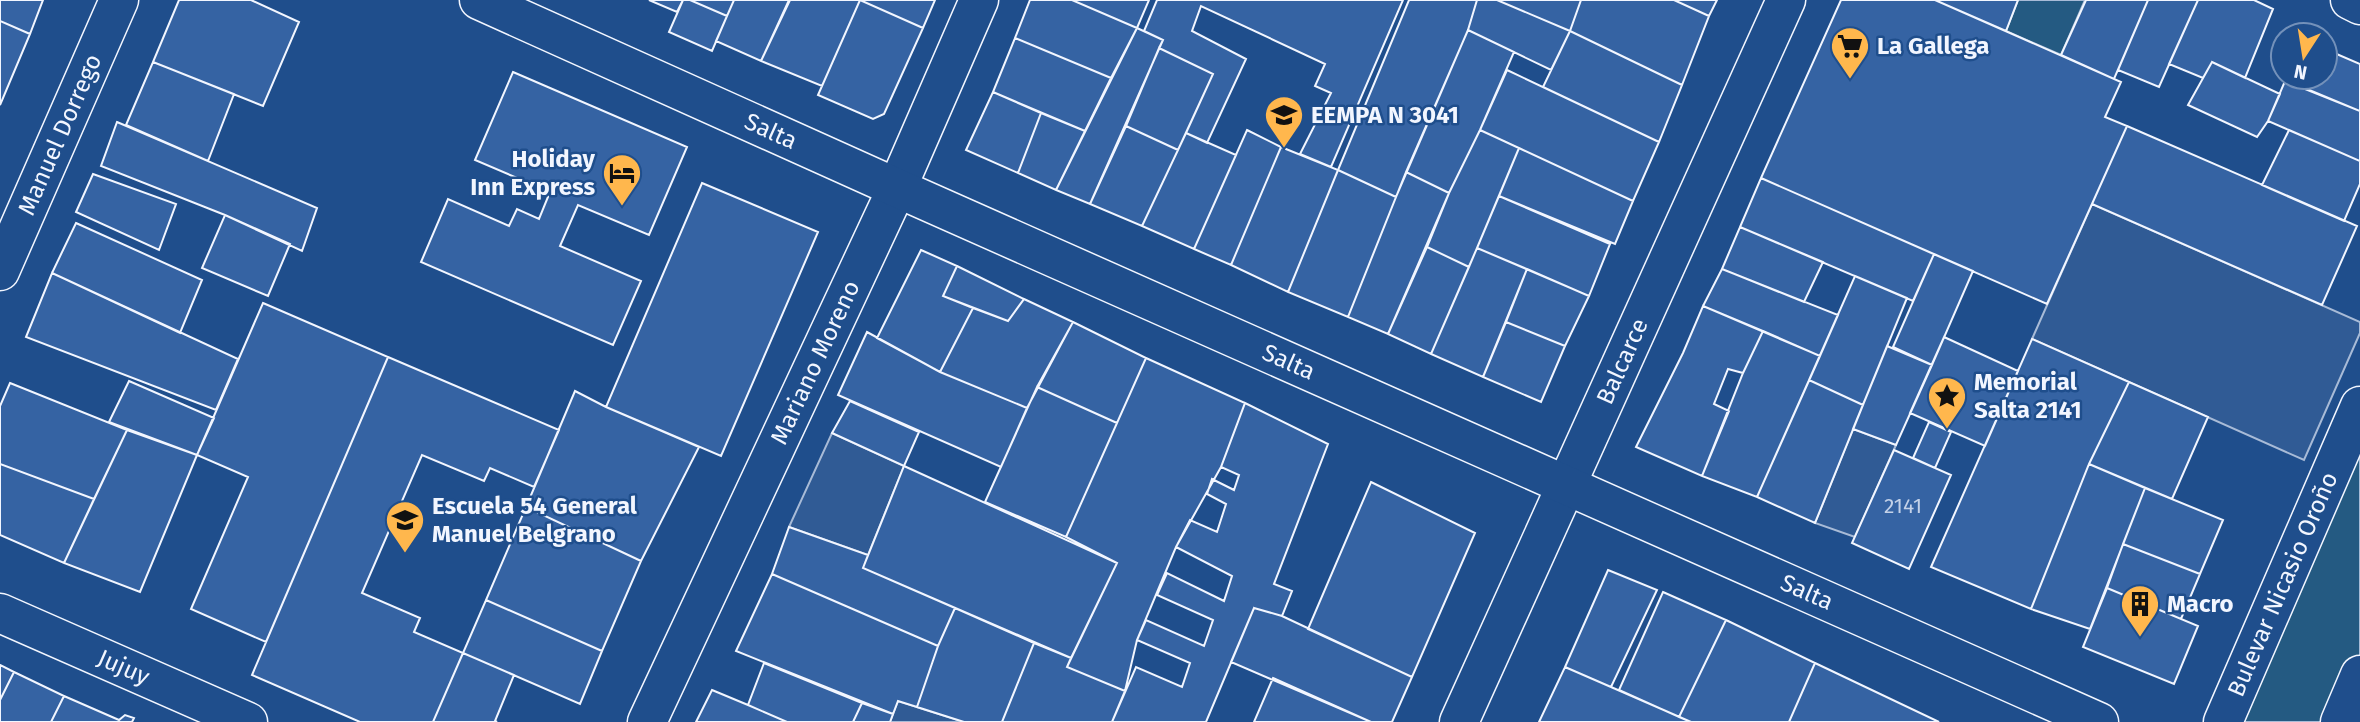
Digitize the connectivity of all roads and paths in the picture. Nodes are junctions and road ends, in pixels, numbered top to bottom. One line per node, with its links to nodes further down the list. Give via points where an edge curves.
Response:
1 (119, 0): 8 (main road, Manuel Dorrego)
2 (480, 0): 7 (main road, Salta)
3 (979, 0): 7 (main road, Mariano Moreno)
4 (1786, 0): 10 (main road, Balcarce)
5 (2350, 0): 6 (main road)
6 (2360, 5)
7 (897, 188): 10 (main road, Salta); 14 (main road, Mariano Moreno)
8 (0, 271)
9 (2360, 406): 17 (main road, Bulevar Nicasio Oroño)
10 (1566, 485): 15 (main road, Balcarce); 16 (main road, Salta)
11 (0, 612): 13 (main road, Jujuy)
12 (2360, 675): 18 (main road)
13 (248, 722)
14 (647, 722)
15 (1459, 722)
16 (2099, 722)
17 (2223, 722)
18 (2340, 722)

